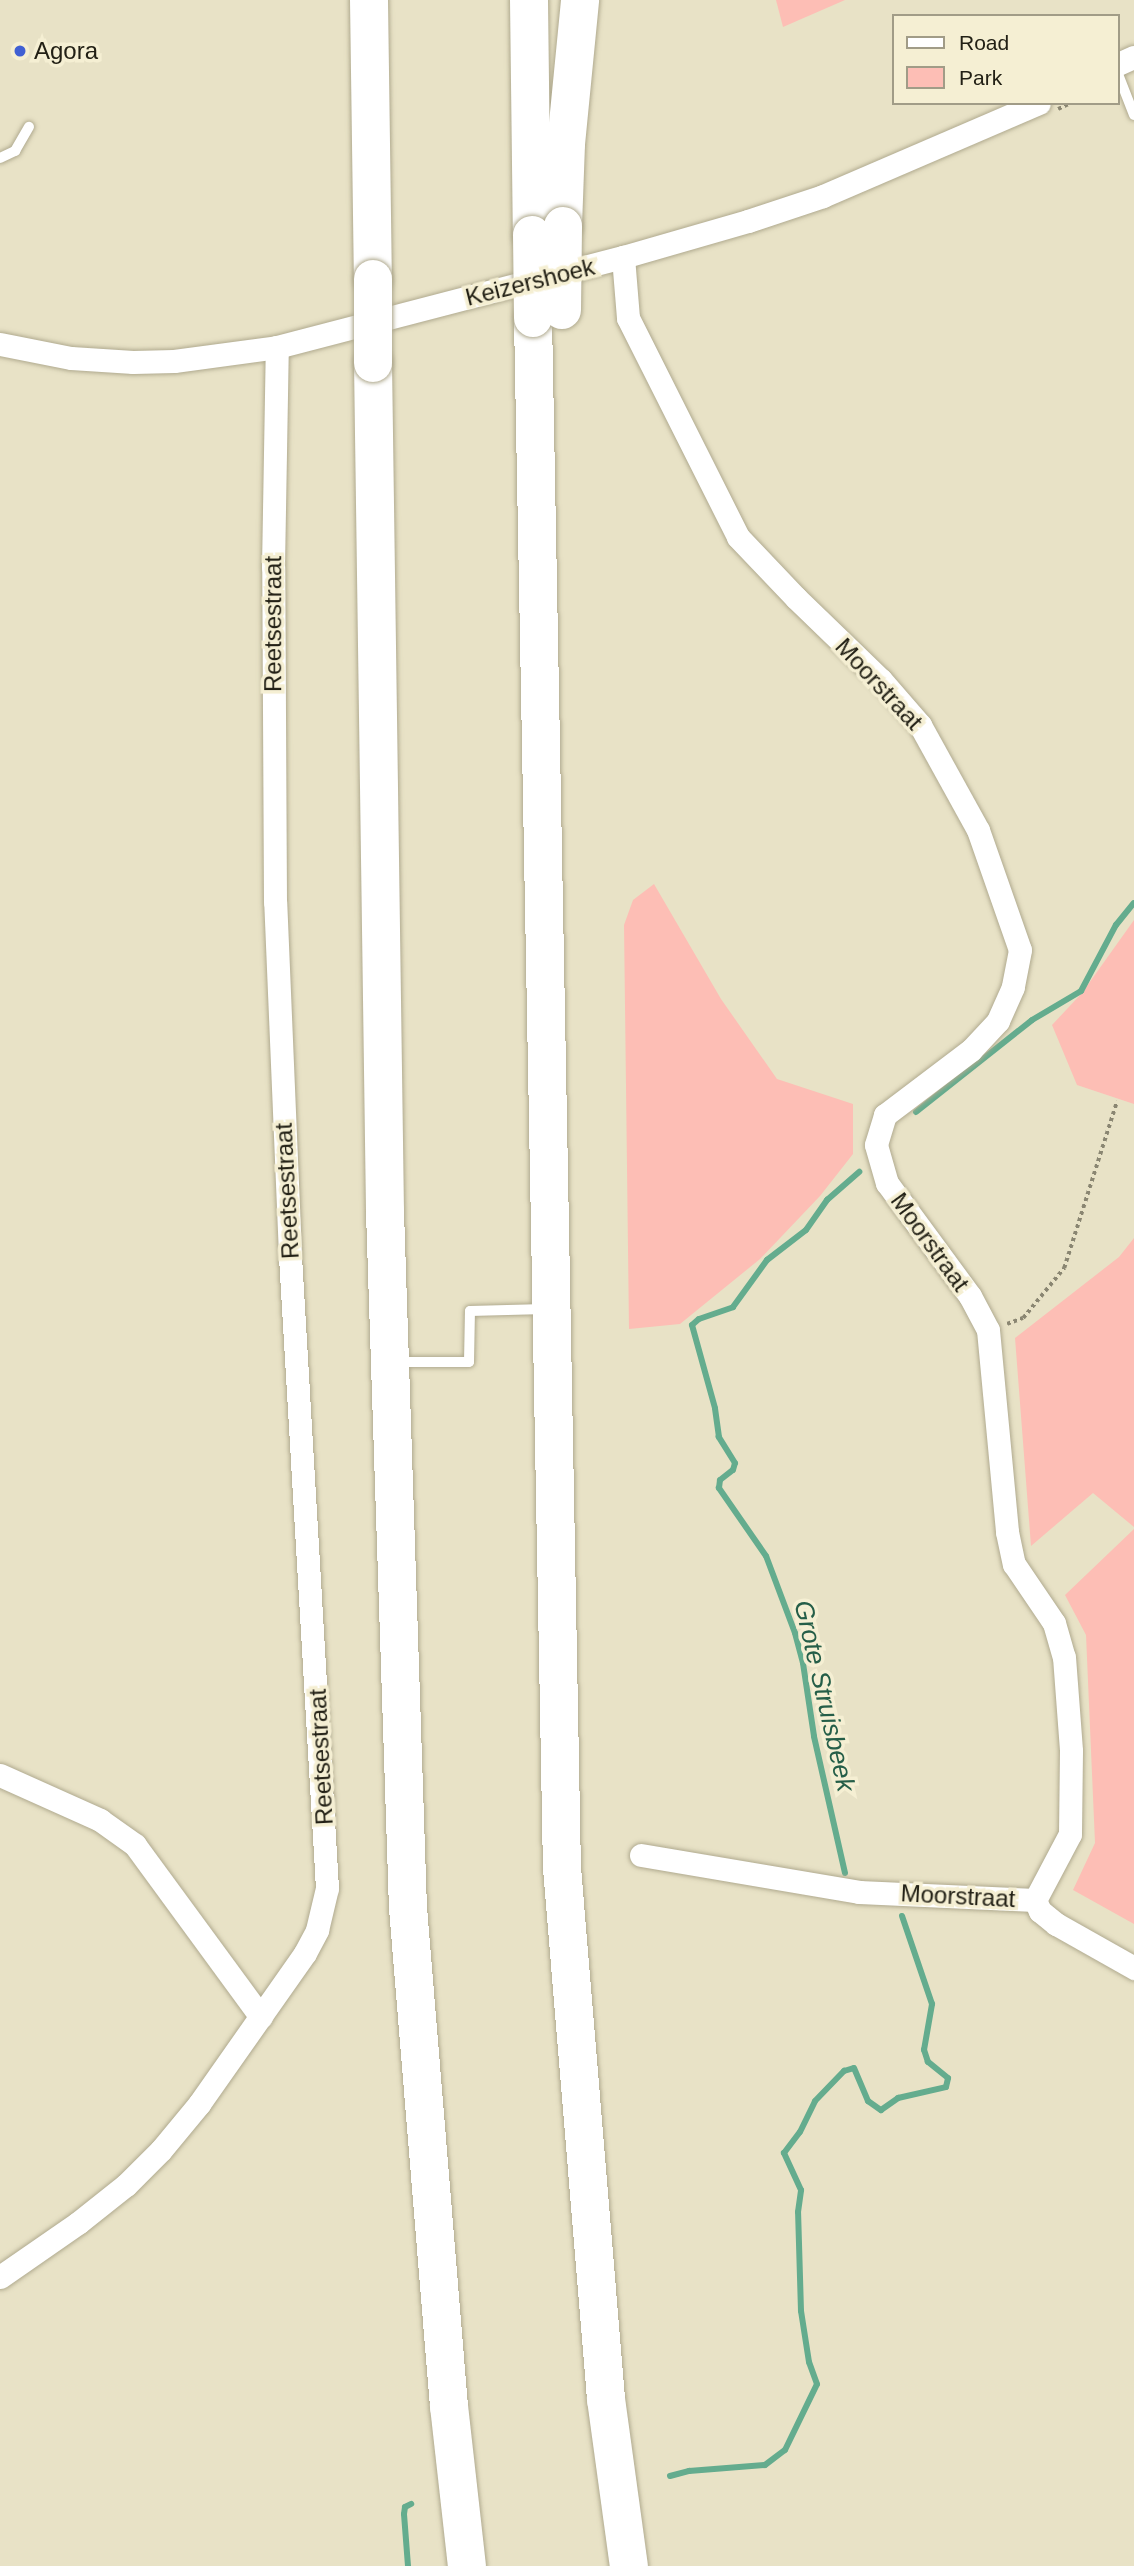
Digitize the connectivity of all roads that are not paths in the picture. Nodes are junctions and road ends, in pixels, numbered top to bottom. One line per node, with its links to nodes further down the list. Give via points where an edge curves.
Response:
1 (369, 0): 14 (highway, bridge)
2 (530, 0): 9 (highway)
3 (580, 0): 9 (highway, via 566,144)
4 (1120, 79): 6 (lane)
5 (1034, 105): 10 (street, Keizershoek, via 823,196)
6 (1134, 115)
7 (29, 127): 8 (lane, via 15,151)
8 (0, 158)
9 (547, 231): 13 (highway, bridge, via 548,314 533,382)
10 (624, 257): 12 (street, Keizershoek); 17 (street, Moorstraat, via 628,318 738,537 920,725 978,830 1020,950 1013,986 998,1021 971,1049 885,1115 876,1145 887,1183 970,1296 988,1330 1014,1564 1054,1623 1063,1657 1071,1751 1070,1834)
11 (0, 344): 12 (street, Keizershoek, via 71,358 133,362)
12 (277, 347): 19 (street, Reetsestraat, via 275,902 290,1255 327,1888 317,1930)
13 (552, 1309): 14 (lane, via 470,1311 469,1362); 22 (highway, via 562,1868 606,2399)
14 (390, 1362): 21 (highway, via 408,1908 449,2406)
15 (0, 1775): 19 (street, via 100,1820 135,1845)
16 (640, 1856): 17 (street, Moorstraat, via 859,1892)
17 (1035, 1900): 18 (street, via 1056,1924)
18 (1134, 1968)
19 (261, 2017): 20 (street, Reetsestraat, via 162,2150 78,2223)
20 (0, 2277)
21 (467, 2566)
22 (629, 2566)

